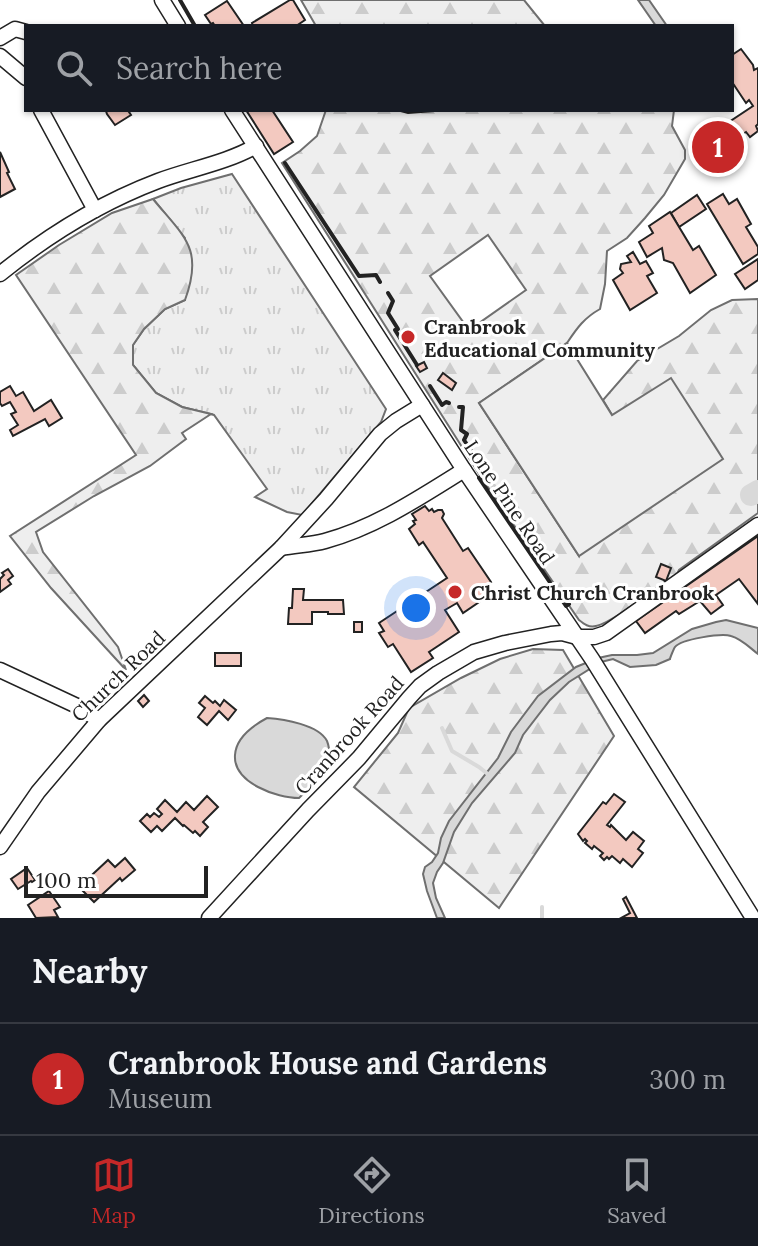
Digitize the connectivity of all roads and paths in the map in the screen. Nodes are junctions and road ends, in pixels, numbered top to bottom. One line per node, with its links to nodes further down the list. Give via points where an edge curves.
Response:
1 (162, 0): 2 (street)
2 (177, 24)
3 (24, 31): 4 (street, via 15,29)
4 (0, 38)
5 (0, 56): 6 (street)
6 (24, 75)
7 (42, 112): 10 (street)
8 (233, 112): 9 (street, Lone Pine Road)
9 (256, 146): 10 (street); 12 (street, Lone Pine Road)
10 (95, 210): 11 (street)
11 (0, 274)
12 (422, 405): 13 (street, Lone Pine Road); 15 (street, Church Road, via 380,434)
13 (464, 470): 15 (street, via 364,528 319,543); 16 (street, Lone Pine Road)
14 (758, 525): 16 (street, Cranbrook Road, via 606,633)
15 (281, 548): 18 (street, Church Road)
16 (577, 637): 20 (street, Cranbrook Road, via 551,634 486,647 420,686); 21 (street, Lone Pine Road)
17 (0, 670): 18 (street)
18 (99, 720): 19 (street, Church Road)
19 (0, 847)
20 (209, 918)
21 (753, 918)

